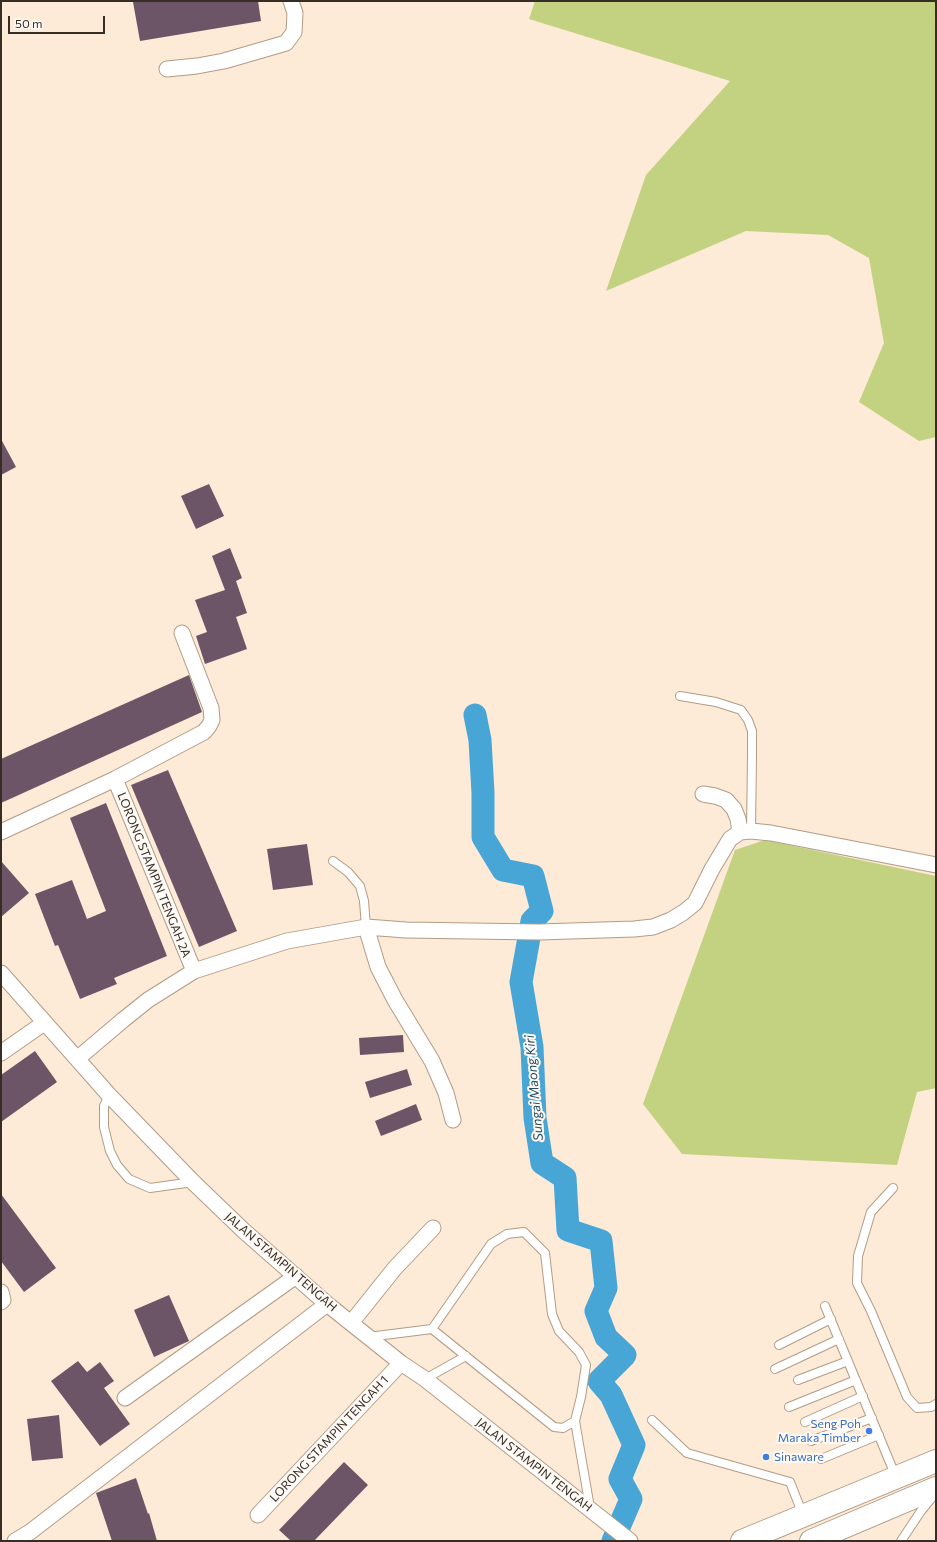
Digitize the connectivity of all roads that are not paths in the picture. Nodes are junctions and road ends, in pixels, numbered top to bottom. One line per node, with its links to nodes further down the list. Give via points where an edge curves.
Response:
1 (291, 1): 2 (street, via 295,13 294,32 286,43 224,61)
2 (166, 69)
3 (182, 633): 5 (street, LORONG STAMPIN TENGAH 2A, via 211,708 212,720 204,732)
4 (680, 696): 8 (lane, via 716,702 741,710 748,720 752,731 752,747)
5 (114, 779): 7 (street, LORONG STAMPIN TENGAH 2A); 12 (street, LORONG STAMPIN TENGAH 2A)
6 (703, 794): 8 (street, via 726,800 734,809)
7 (1, 832)
8 (745, 832): 10 (street, via 771,833); 11 (street, via 730,839 695,903 671,920 653,927 539,932)
9 (333, 861): 11 (lane, via 348,872 360,886)
10 (936, 865)
11 (366, 927): 12 (street, via 287,941); 18 (street, via 378,967 432,1061 446,1093)
12 (194, 971): 16 (street, via 148,1000)
13 (1, 973): 14 (street, JALAN STAMPIN TENGAH)
14 (44, 1023): 15 (street); 16 (street, JALAN STAMPIN TENGAH)
15 (1, 1053)
16 (77, 1059): 17 (street, JALAN STAMPIN TENGAH)
17 (108, 1095): 19 (street, JALAN STAMPIN TENGAH); 19 (lane, via 104,1106 104,1127 110,1151 117,1165 129,1179 150,1188)
18 (453, 1120)
19 (193, 1182): 22 (street, JALAN STAMPIN TENGAH)
20 (893, 1188): 42 (lane, via 871,1212 858,1256 857,1283 907,1397 917,1408)
21 (432, 1228): 28 (street, via 395,1268)
22 (296, 1276): 25 (street, JALAN STAMPIN TENGAH); 41 (street)
23 (1, 1292): 24 (street)
24 (1, 1302)
25 (327, 1304): 28 (street, JALAN STAMPIN TENGAH); 61 (street)
26 (825, 1306): 27 (lane)
27 (831, 1319): 31 (lane); 32 (lane)
28 (351, 1323): 30 (street, JALAN STAMPIN TENGAH)
29 (432, 1329): 30 (lane); 33 (lane); 46 (lane, via 491,1244 507,1234 524,1232 545,1253 552,1314 559,1331 579,1352 586,1365)
30 (368, 1337): 35 (street, JALAN STAMPIN TENGAH)
31 (839, 1339): 34 (lane); 36 (lane)
32 (779, 1345)
33 (466, 1356): 37 (lane); 46 (lane, via 554,1427 563,1428)
34 (848, 1361): 38 (lane); 39 (lane)
35 (401, 1363): 37 (street, JALAN STAMPIN TENGAH); 57 (street, LORONG STAMPIN TENGAH 1)
36 (775, 1369)
37 (425, 1379): 55 (street, JALAN STAMPIN TENGAH)
38 (798, 1380)
39 (856, 1380): 40 (lane); 43 (lane)
40 (863, 1396): 44 (lane); 47 (lane)
41 (125, 1398)
42 (936, 1404)
43 (789, 1407)
44 (872, 1418): 48 (lane); 49 (lane)
45 (652, 1420): 56 (lane, via 687,1453 790,1482)
46 (575, 1421): 55 (lane)
47 (805, 1422)
48 (879, 1435): 50 (lane); 52 (lane)
49 (811, 1441)
50 (821, 1459)
51 (936, 1461): 52 (highway)
52 (896, 1477): 56 (highway)
53 (936, 1488): 59 (highway)
54 (936, 1493): 64 (lane)
55 (593, 1511): 60 (street, JALAN STAMPIN TENGAH)
56 (812, 1512): 58 (highway); 59 (highway)
57 (258, 1515)
58 (766, 1531): 62 (highway); 63 (highway)
59 (825, 1538)
60 (628, 1539)
61 (15, 1541)
62 (742, 1541)
63 (788, 1541)
64 (901, 1541)

